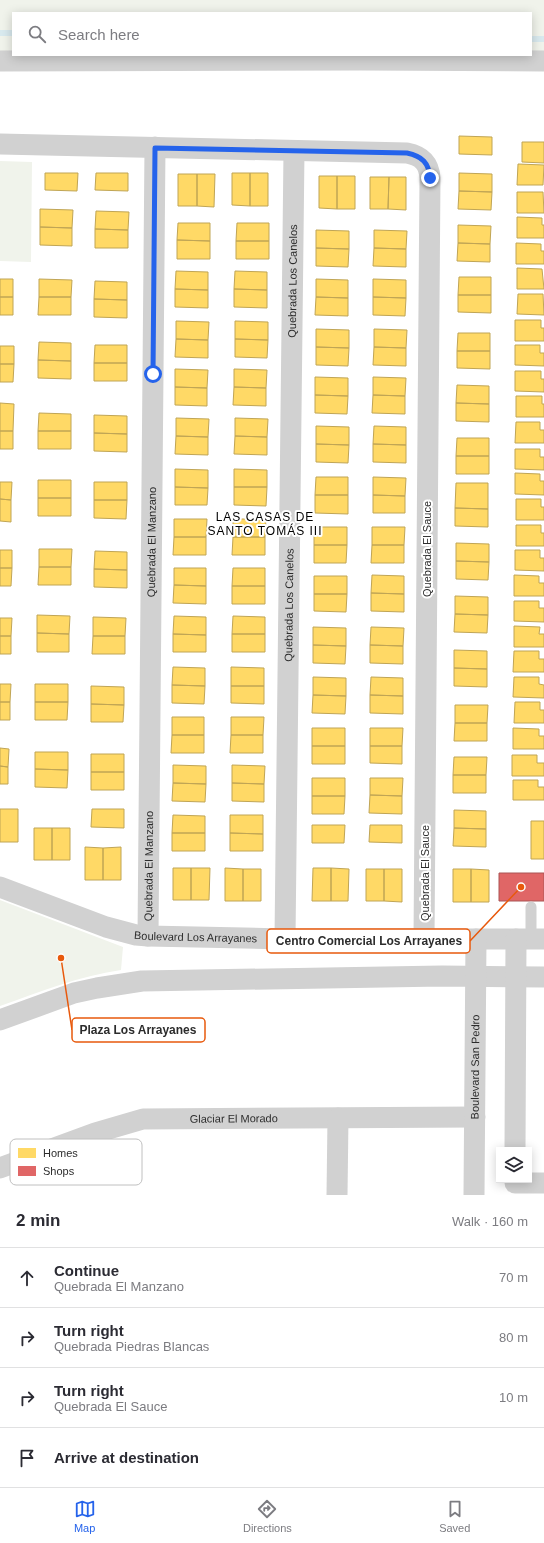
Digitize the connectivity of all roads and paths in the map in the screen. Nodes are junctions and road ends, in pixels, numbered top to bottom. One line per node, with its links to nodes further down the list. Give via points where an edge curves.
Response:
1 (0, 61): 2 (street)
2 (544, 61)
3 (0, 144): 4 (street)
4 (155, 148): 5 (street); 8 (street, Quebrada El Manzano)
5 (294, 151): 9 (street, Quebrada Los Canelos); 10 (street, Quebrada El Sauce, via 407,153 424,160 429,170)
6 (0, 887): 8 (street, Boulevard Los Arrayanes, via 106,927)
7 (531, 907): 12 (lane)
8 (148, 936): 9 (street, Boulevard Los Arrayanes)
9 (285, 939): 10 (street, Boulevard Los Arrayanes)
10 (424, 939): 11 (street, Boulevard Los Arrayanes)
11 (476, 939): 12 (street, Boulevard Los Arrayanes); 13 (street, Boulevard San Pedro)
12 (530, 939): 14 (street)
13 (476, 976): 14 (street); 16 (street, via 142,981 74,993); 17 (street, Boulevard San Pedro)
14 (516, 976): 15 (street); 20 (street)
15 (544, 976)
16 (0, 1020)
17 (475, 1117): 18 (street, Glaciar El Morado); 26 (street, Boulevard San Pedro)
18 (338, 1118): 19 (street, Glaciar El Morado, via 143,1119); 25 (street)
19 (79, 1139)
20 (515, 1147)
21 (10, 1164): 22 (street, Glaciar El Morado)
22 (0, 1168)
23 (544, 1183): 24 (street)
24 (515, 1186)
25 (337, 1195)
26 (474, 1195)

